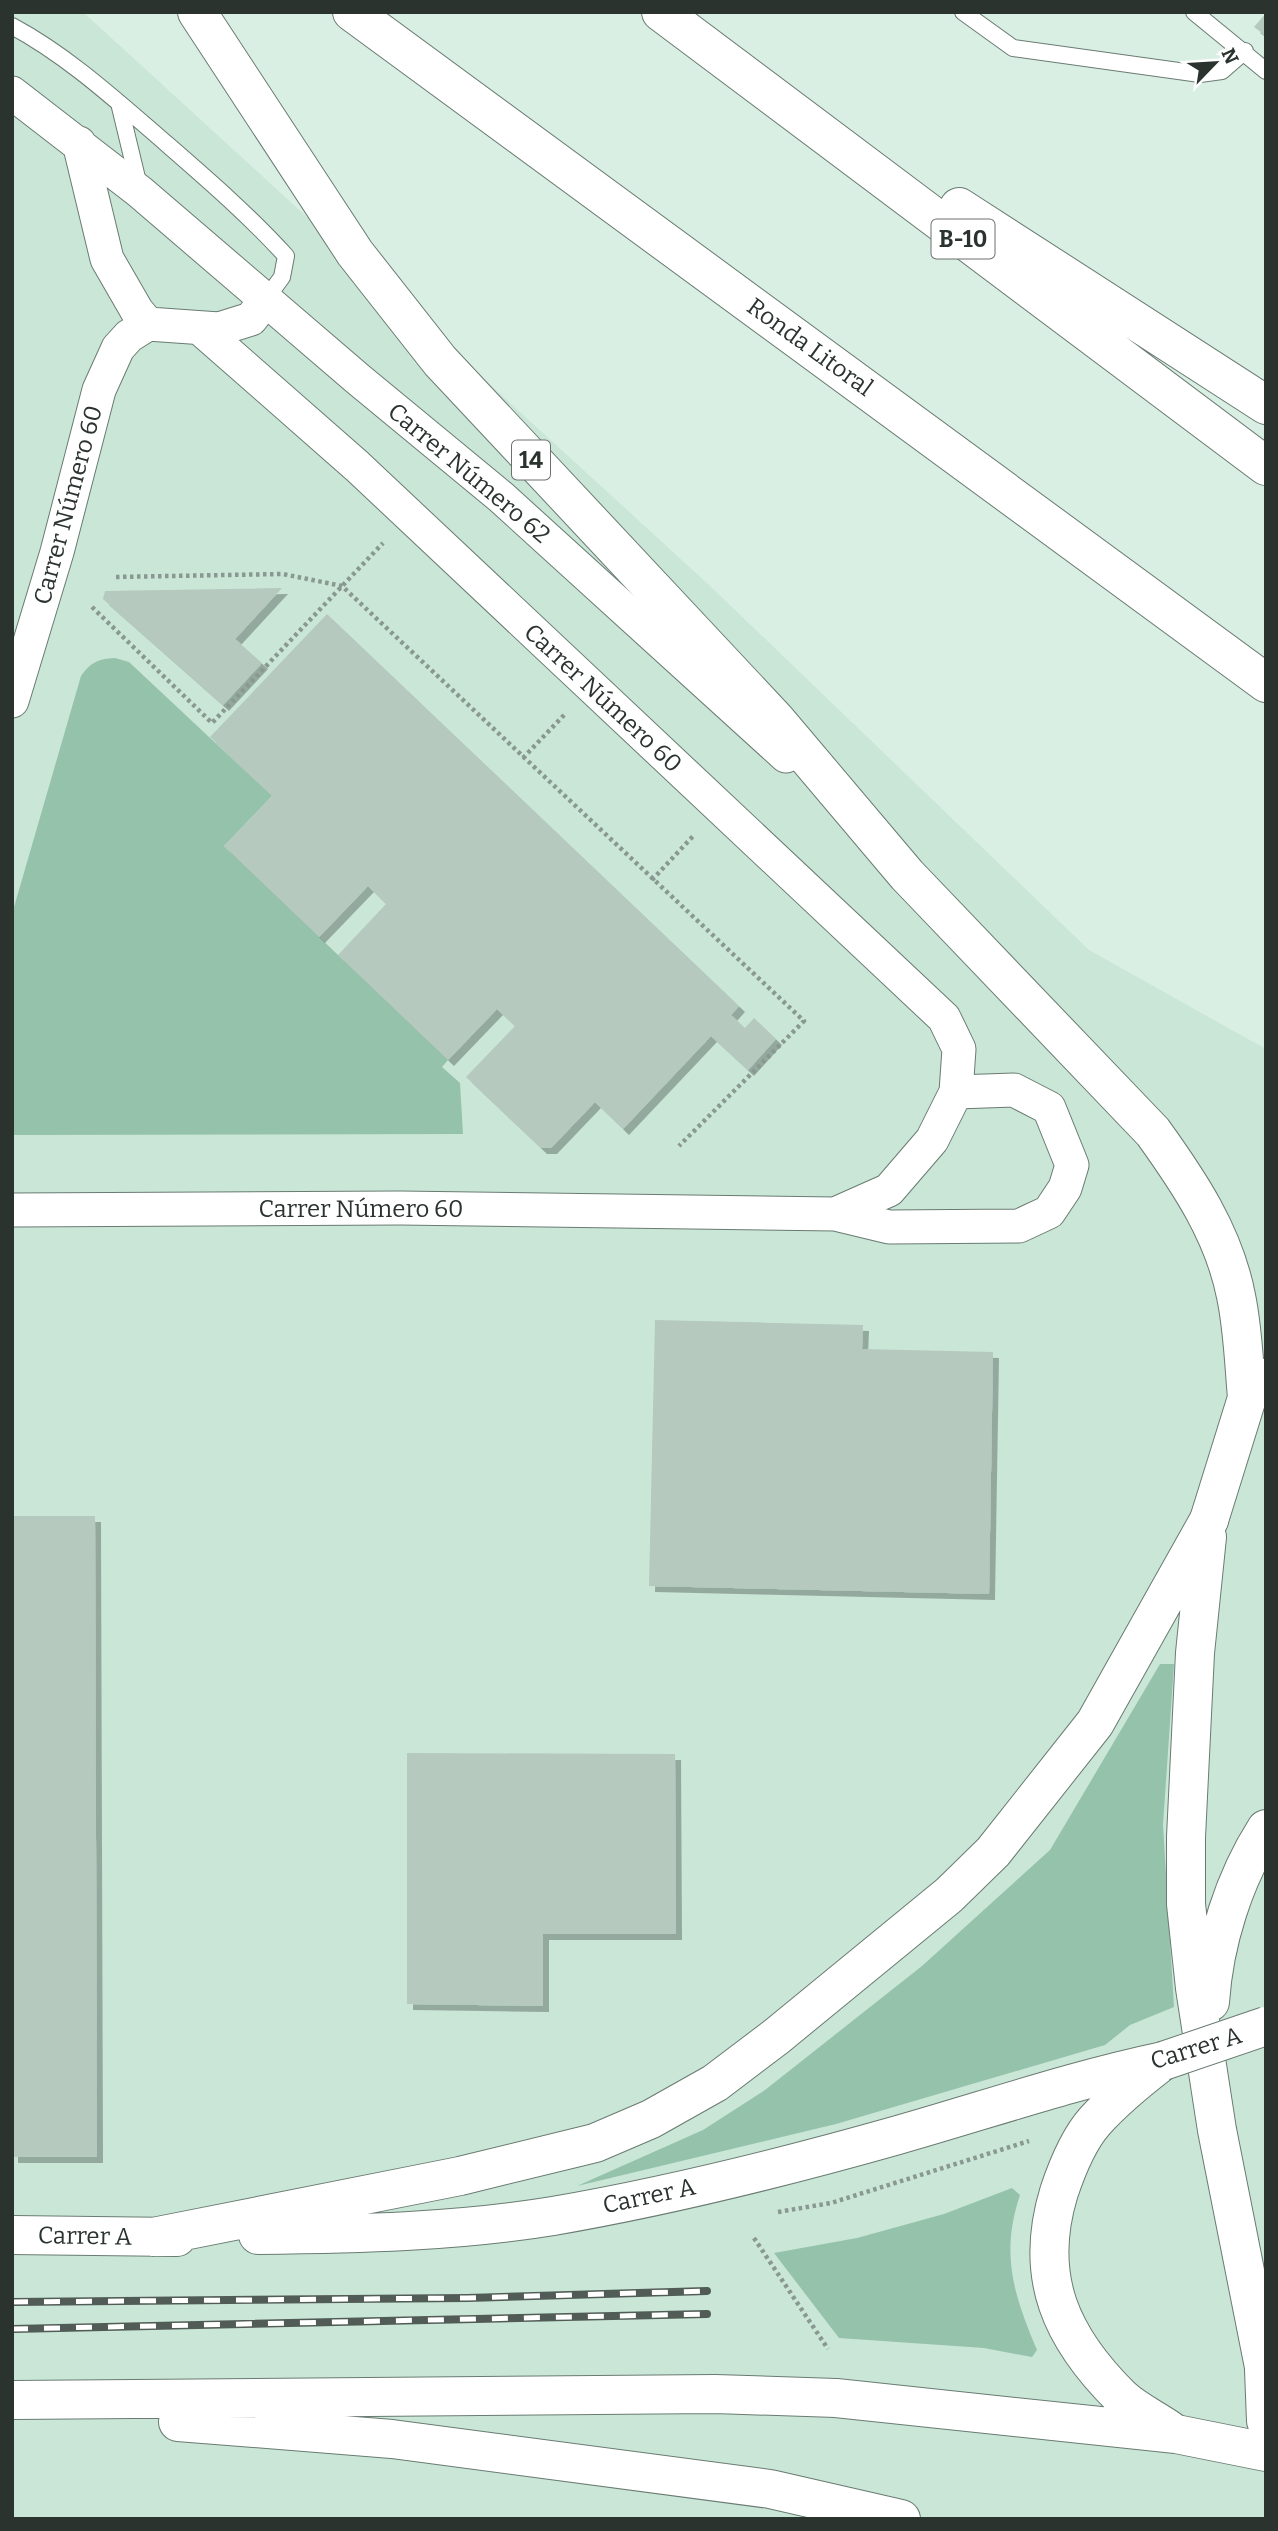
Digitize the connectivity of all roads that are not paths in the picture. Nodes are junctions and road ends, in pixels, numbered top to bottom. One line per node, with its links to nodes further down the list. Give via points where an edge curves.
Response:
1 (197, 12): 20 (main road, 14, via 355,253 440,362 776,720)
2 (352, 12): 18 (main road, Ronda Litoral)
3 (661, 12): 16 (main road); 17 (main road, B-10)
4 (963, 12): 7 (lane, via 1013,48 1200,74 1222,71)
5 (1194, 12): 7 (lane)
6 (12, 26): 10 (lane)
7 (1244, 51): 8 (lane)
8 (1266, 71)
9 (12, 93): 11 (street, Carrer Número 62)
10 (120, 103): 12 (lane); 13 (lane, via 247,214 286,256 282,277)
11 (79, 143): 12 (street, Carrer Número 62); 14 (street, via 107,259)
12 (140, 192): 13 (street, Carrer Número 62)
13 (266, 299): 15 (street, via 251,319 219,329); 20 (street, Carrer Número 62, via 501,498 704,680)
14 (148, 324): 15 (street); 19 (street, Carrer Número 60, via 118,348 99,390)
15 (201, 329): 21 (street, Carrer Número 60, via 356,466 943,1018 959,1049)
16 (1266, 405)
17 (1266, 466)
18 (1266, 683)
19 (12, 701)
20 (907, 875): 25 (main road, via 1153,1132 1185,1177 1209,1217 1236,1295)
21 (956, 1092): 23 (street, Carrer Número 60, via 932,1140 889,1190); 23 (street, Carrer Número 60, via 1014,1090 1049,1108 1072,1165 1065,1188 1049,1212 1019,1226 889,1227)
22 (12, 1210): 23 (street, Carrer Número 60)
23 (835, 1214)
24 (1266, 1362): 25 (main road)
25 (1247, 1398): 26 (main road)
26 (1209, 1520): 30 (main road, via 1195,1653 1185,1837 1186,1904); 32 (main road, via 1095,1723 993,1852 938,1904 715,2083 651,2119 595,2143 420,2185)
27 (1266, 1829): 30 (main road, via 1244,1867 1212,1973)
28 (1266, 2026): 29 (main road, Carrer A, bridge)
29 (1163, 2061): 32 (main road, Carrer A, via 1097,2075 806,2160 552,2216 450,2228); 37 (main road, via 1094,2122 1079,2145 1056,2202 1048,2259 1051,2284 1072,2335 1124,2400)
30 (1206, 2066): 33 (main road)
31 (12, 2235): 32 (main road, Carrer A)
32 (153, 2237)
33 (1265, 2374): 36 (main road)
34 (12, 2400): 37 (main road, via 715,2394 836,2398)
35 (12, 2408): 39 (main road, via 392,2439 770,2489)
36 (1266, 2421)
37 (1176, 2434): 38 (main road)
38 (1266, 2452)
39 (901, 2519)

